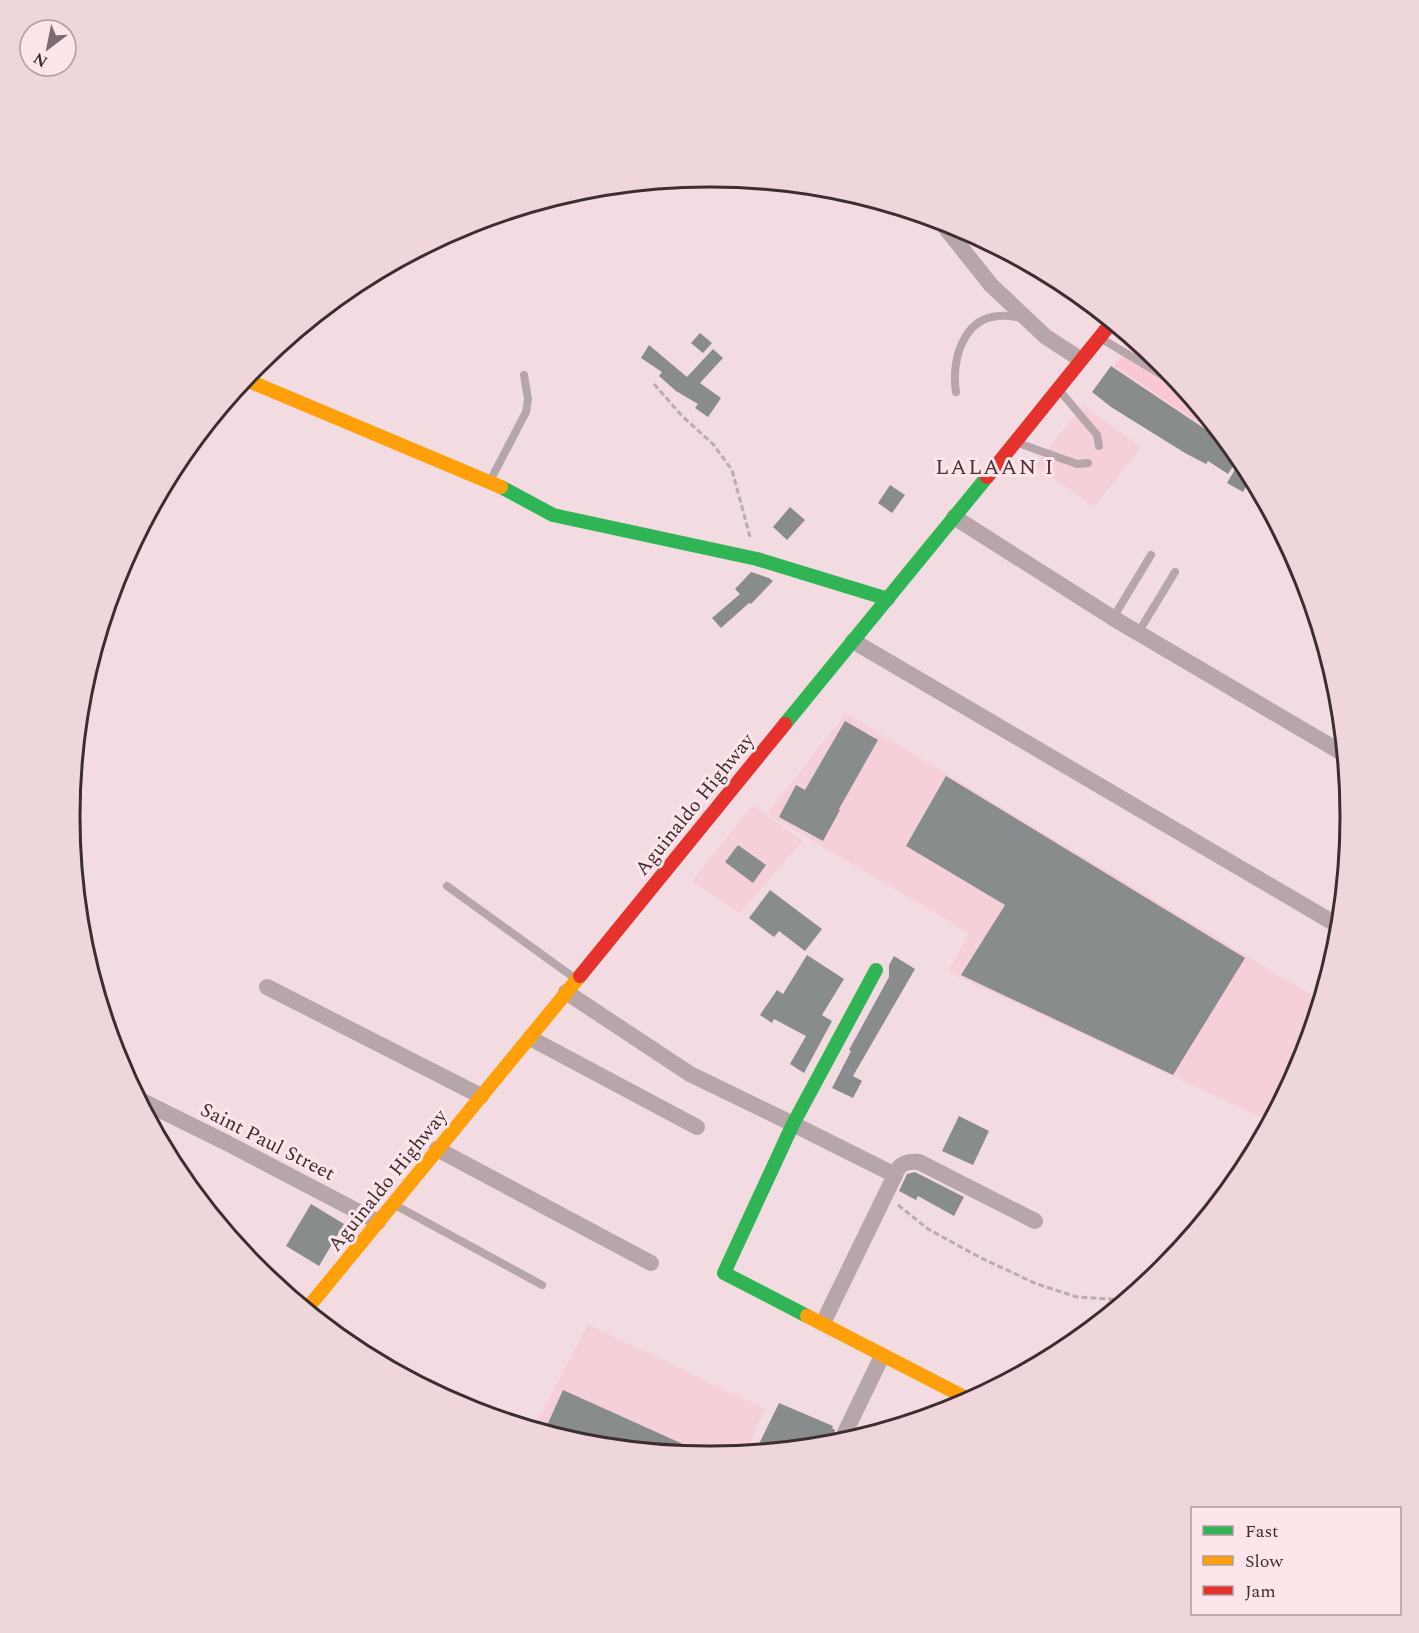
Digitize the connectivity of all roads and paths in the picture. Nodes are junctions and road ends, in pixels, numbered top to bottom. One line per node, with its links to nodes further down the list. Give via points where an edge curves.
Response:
1 (951, 234): 2 (street, via 991,285)
2 (1027, 319): 5 (street); 11 (lane, via 998,315 970,330 956,359)
3 (1107, 328): 4 (street, Aguinaldo Highway)
4 (1099, 337): 5 (street, Aguinaldo Highway); 6 (lane)
5 (1080, 359): 10 (street, Aguinaldo Highway)
6 (1154, 370)
7 (524, 375): 15 (lane, via 526,412)
8 (253, 383): 15 (street)
9 (654, 384): 18 (path, via 713,444 732,470)
10 (1058, 388): 12 (street, Aguinaldo Highway); 13 (lane, via 1097,435)
11 (956, 392)
12 (1014, 442): 14 (lane, via 1077,465); 16 (street, Aguinaldo Highway)
13 (1099, 446)
14 (1088, 463)
15 (489, 481): 18 (street, via 553,515)
16 (954, 517): 20 (street, Aguinaldo Highway); 21 (street)
17 (1151, 555): 21 (lane)
18 (757, 559): 20 (street)
19 (1175, 572): 22 (lane)
20 (888, 599): 23 (street, Aguinaldo Highway)
21 (1113, 618): 22 (street)
22 (1138, 633): 24 (street)
23 (853, 641): 26 (street); 28 (street, Aguinaldo Highway)
24 (1335, 749)
25 (447, 886): 28 (lane)
26 (1330, 921)
27 (876, 970): 33 (street)
28 (571, 985): 30 (street, Aguinaldo Highway); 33 (street, via 690,1074)
29 (267, 987): 31 (street)
30 (530, 1038): 31 (street, Aguinaldo Highway); 34 (street)
31 (481, 1096): 35 (street, Aguinaldo Highway)
32 (149, 1105): 40 (street, Saint Paul Street)
33 (794, 1124): 36 (street); 45 (street, via 724,1273)
34 (697, 1127)
35 (437, 1149): 38 (street, Aguinaldo Highway); 41 (street)
36 (895, 1175): 37 (street); 39 (street, via 905,1162 919,1162)
37 (885, 1194): 43 (path, via 928,1229 1037,1284 1077,1297); 45 (street)
38 (393, 1204): 40 (street, Aguinaldo Highway); 42 (lane)
39 (1035, 1221)
40 (378, 1222): 44 (street, Aguinaldo Highway)
41 (651, 1263)
42 (542, 1285)
43 (1114, 1299)
44 (311, 1304)
45 (823, 1323): 46 (street)
46 (882, 1356): 47 (street); 48 (street)
47 (960, 1395)
48 (846, 1431)

